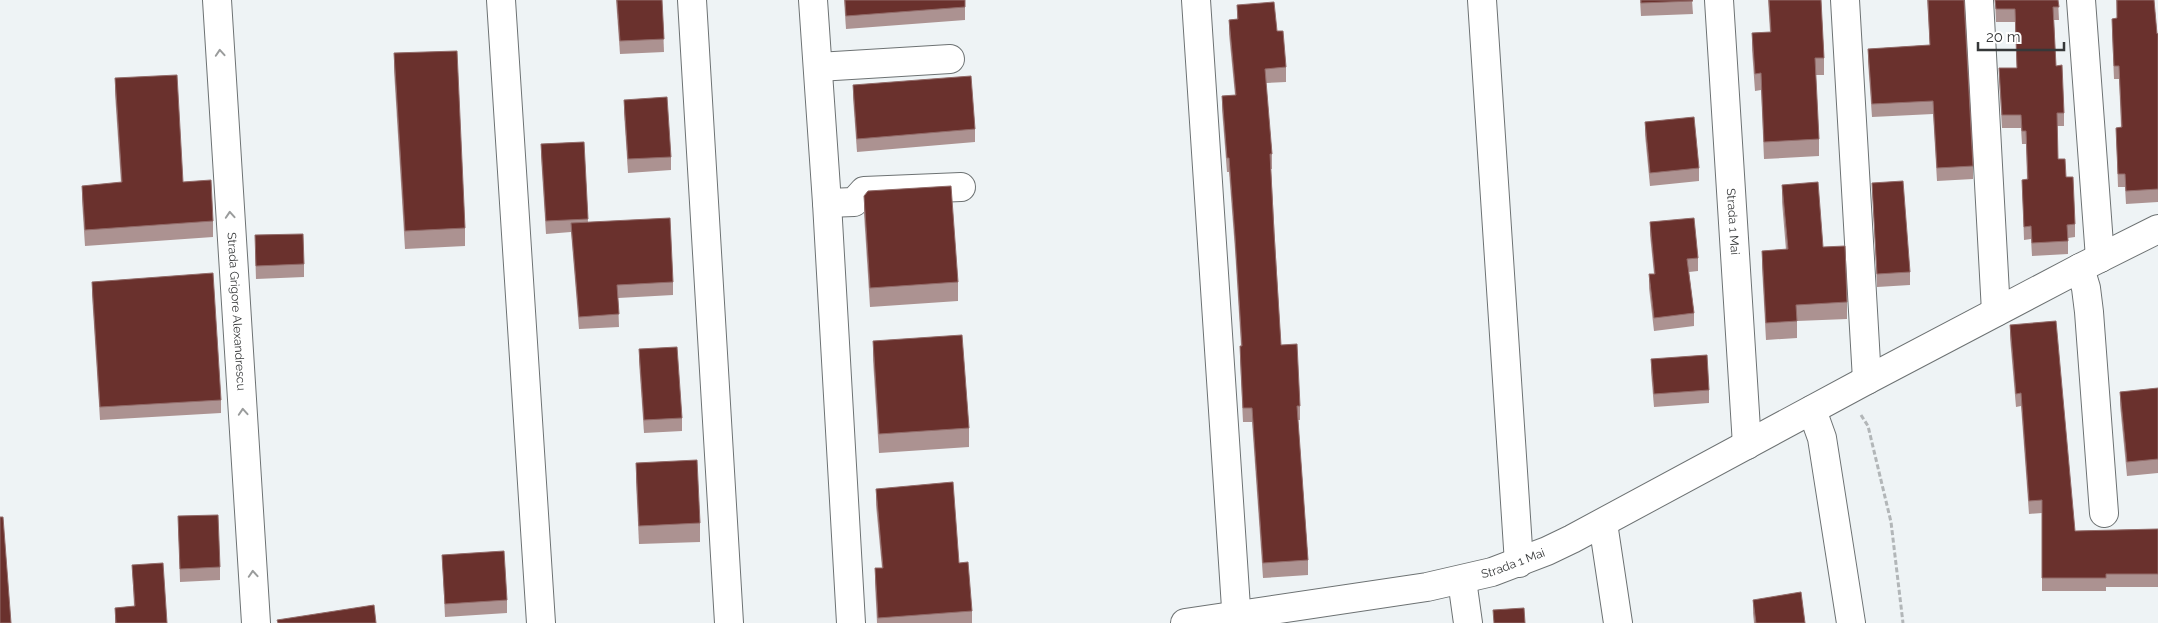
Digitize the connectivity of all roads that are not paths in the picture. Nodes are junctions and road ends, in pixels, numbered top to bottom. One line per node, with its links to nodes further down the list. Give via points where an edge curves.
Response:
1 (217, 0): 26 (street, Strada Grigore Alexandrescu, one-way to 1)
2 (501, 0): 27 (street)
3 (692, 0): 28 (street)
4 (813, 0): 12 (street)
5 (1196, 0): 25 (street)
6 (1482, 0): 23 (street)
7 (1719, 0): 20 (street, Strada 1 Mai)
8 (1845, 0): 18 (street)
9 (1979, 0): 17 (street)
10 (2081, 0): 16 (street)
11 (950, 59): 12 (street)
12 (818, 68): 14 (street)
13 (961, 187): 14 (street, via 864,191 854,202)
14 (827, 203): 29 (street)
15 (2158, 229): 16 (street, Strada 1 Mai)
16 (2090, 263): 17 (street, Strada 1 Mai); 21 (street, via 2086,288)
17 (1996, 312): 18 (street, Strada 1 Mai)
18 (1856, 386): 19 (street, Strada 1 Mai)
19 (1812, 410): 20 (street, Strada 1 Mai); 33 (street, via 1822,438)
20 (1747, 444): 22 (street, Strada 1 Mai)
21 (2104, 513)
22 (1603, 523): 23 (street, Strada 1 Mai); 32 (street)
23 (1519, 563): 24 (street, Strada 1 Mai)
24 (1462, 580): 25 (street, Strada 1 Mai); 31 (street)
25 (1237, 620): 30 (street, Strada 1 Mai)
26 (256, 623)
27 (541, 623)
28 (729, 623)
29 (851, 623)
30 (1185, 623)
31 (1468, 623)
32 (1618, 623)
33 (1850, 623)

